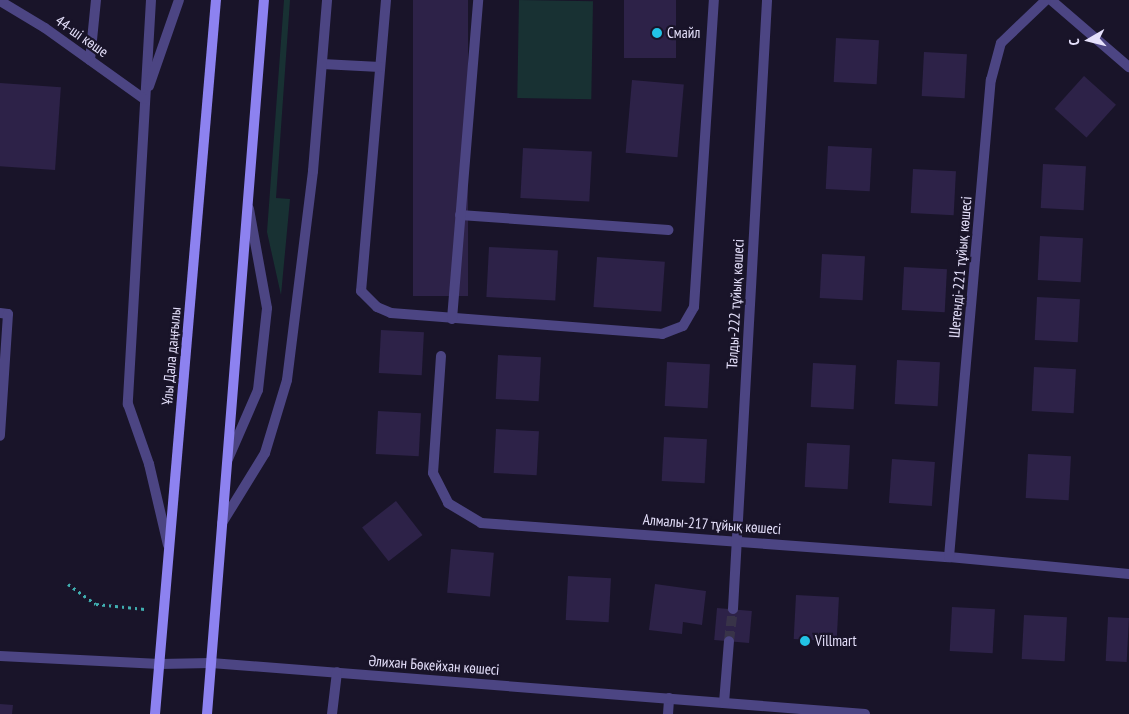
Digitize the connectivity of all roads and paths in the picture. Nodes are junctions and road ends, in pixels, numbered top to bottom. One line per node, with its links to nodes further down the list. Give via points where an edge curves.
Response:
1 (96, 0): 14 (street)
2 (151, 0): 18 (street)
3 (179, 0): 18 (street)
4 (216, 0): 29 (main road, Ұлы Дала даңғылы)
5 (264, 0): 19 (main road)
6 (327, 0): 15 (street)
7 (386, 0): 16 (street)
8 (478, 0): 20 (street)
9 (714, 0): 23 (street, via 694,307 683,326 662,334)
10 (767, 0): 28 (street, Талды-222 тұйық көшесі)
11 (1046, 0): 30 (street, Шетенді-221 тұйық көшесі, via 1001,43 991,80)
12 (1051, 0): 17 (street)
13 (0, 1): 14 (street, 44-ші көше)
14 (90, 60): 18 (street, 44-ші көше)
15 (322, 64): 16 (street); 27 (street, via 287,380 265,453)
16 (380, 67): 23 (street, via 361,291 377,307 391,314)
17 (1129, 67)
18 (144, 99): 29 (street, via 128,404 149,464)
19 (248, 202): 26 (main road); 26 (street, via 267,308 258,390)
20 (460, 215): 21 (street); 23 (street)
21 (668, 230)
22 (0, 313): 25 (street, via 8,314)
23 (452, 319)
24 (441, 356): 28 (street, Алмалы-217 тұйық көшесі, via 432,473 448,503 482,523)
25 (0, 436)
26 (227, 462): 27 (main road)
27 (222, 523): 37 (main road)
28 (737, 541): 30 (street, Алмалы-217 тұйық көшесі); 34 (street, Талды-222 тұйық көшесі)
29 (169, 548): 38 (main road, Ұлы Дала даңғылы)
30 (949, 557): 31 (street, Алмалы-217 тұйық көшесі)
31 (1129, 574)
32 (68, 584): 33 (path, via 96,604)
33 (145, 609)
34 (733, 609)
35 (729, 641): 41 (street)
36 (0, 656): 38 (street, Әлихан Бөкейхан көшесі)
37 (211, 663): 38 (street, Әлихан Бөкейхан көшесі); 39 (street, Әлихан Бөкейхан көшесі); 44 (main road)
38 (160, 664): 43 (main road, Ұлы Дала даңғылы)
39 (337, 672): 40 (street, Әлихан Бөкейхан көшесі); 45 (street)
40 (669, 698): 41 (street, Әлихан Бөкейхан көшесі); 46 (street)
41 (724, 702): 42 (street, Әлихан Бөкейхан көшесі)
42 (764, 710): 47 (street, Әлихан Бөкейхан көшесі)
43 (156, 714)
44 (206, 714)
45 (332, 714)
46 (668, 714)
47 (865, 714)

